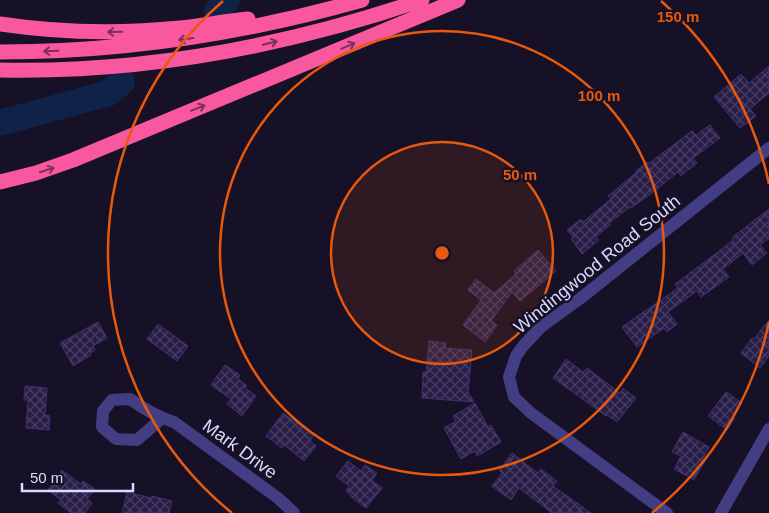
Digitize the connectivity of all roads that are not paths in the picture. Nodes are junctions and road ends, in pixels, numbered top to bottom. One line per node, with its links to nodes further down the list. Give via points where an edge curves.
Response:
1 (362, 0): 4 (highway)
2 (422, 0): 7 (highway, one-way to 2, via 61,70 144,64 222,52 337,27)
3 (458, 0): 9 (highway, one-way to 3, via 73,160)
4 (319, 12): 5 (highway, one-way to 5, via 124,32 46,30); 6 (highway, one-way to 6, via 231,32 134,45)
5 (0, 24)
6 (0, 52)
7 (0, 70)
8 (769, 148): 13 (street, Windingwood Road South, via 541,327 516,356 509,377 514,397 531,412)
9 (0, 182)
10 (161, 419): 10 (street, Mark Drive, via 137,440 116,439 102,427 103,411 112,400 130,399); 12 (street, Mark Drive, via 174,422)
11 (769, 429): 14 (street)
12 (294, 513)
13 (667, 513)
14 (721, 513)

